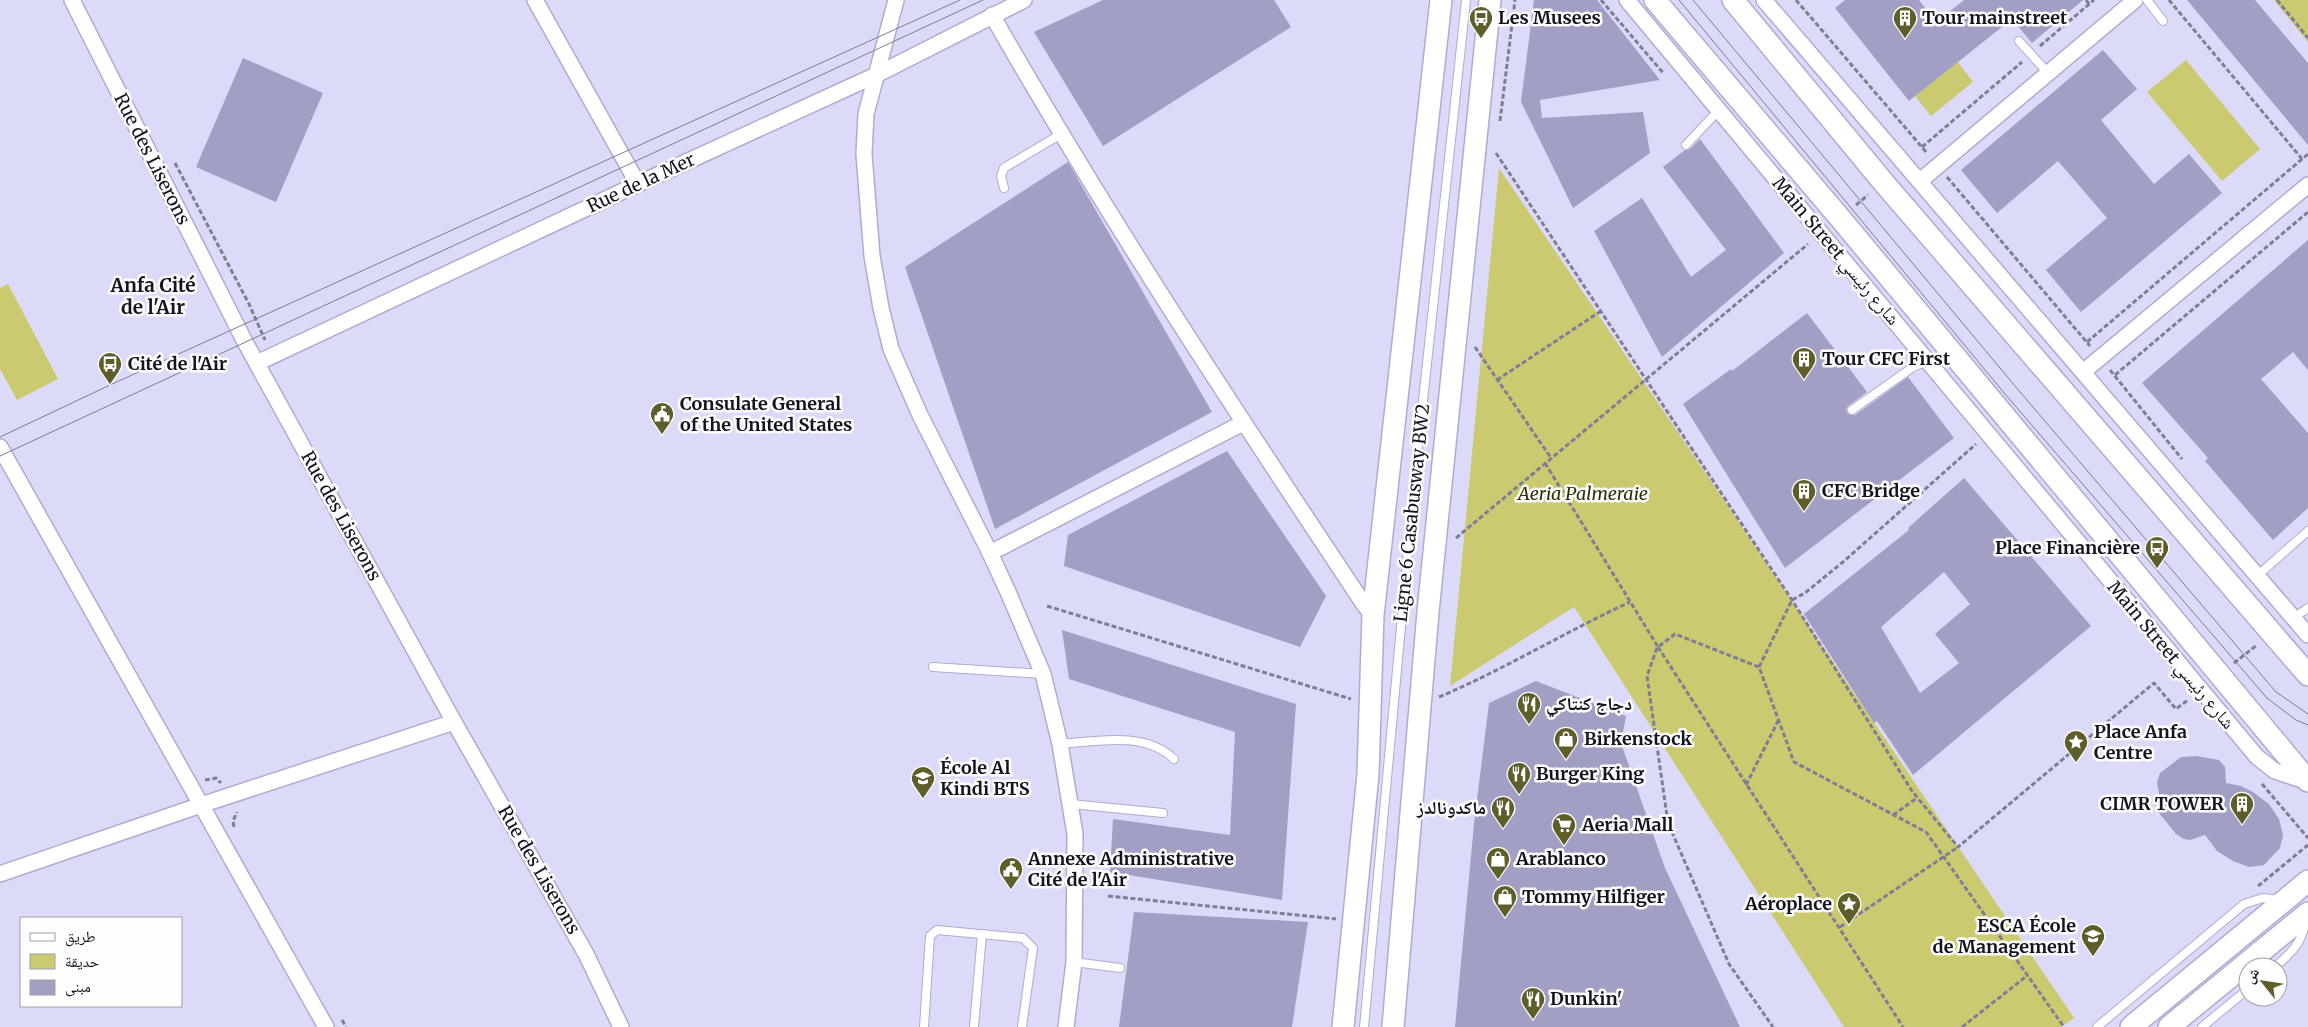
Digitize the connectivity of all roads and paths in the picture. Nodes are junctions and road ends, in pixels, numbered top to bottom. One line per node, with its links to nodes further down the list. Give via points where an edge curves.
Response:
1 (72, 0): 48 (street, Rue des Liserons)
2 (535, 0): 37 (street)
3 (896, 0): 26 (street)
4 (1024, 0): 20 (street, Rue de la Mer)
5 (1441, 0): 67 (main road)
6 (1466, 0): 117 (lane, Ligne 6 Casabusway BW2, via 1415,475)
7 (1490, 0): 61 (main road)
8 (1627, 0): 27 (street, Main Street شارع رئيسي)
9 (1655, 0): 41 (main road, Main Street شارع رئيسي)
10 (1733, 0): 36 (main road)
11 (1764, 0): 35 (street)
12 (1796, 0): 30 (path)
13 (2086, 0): 19 (path)
14 (2094, 0): 19 (path)
15 (2135, 0): 25 (street)
16 (2147, 0): 21 (lane)
17 (2169, 0): 33 (path)
18 (2277, 0): 22 (path)
19 (2090, 4): 24 (path)
20 (992, 15): 26 (street, Rue de la Mer); 28 (street)
21 (2163, 21)
22 (2308, 38)
23 (2019, 41): 24 (lane)
24 (2032, 54): 25 (lane); 30 (path)
25 (2048, 74): 34 (street)
26 (876, 75): 37 (street, Rue de la Mer); 60 (street, via 866,114 864,154 868,222 881,308 891,349 920,415)
27 (1718, 110): 29 (lane); 42 (street, Main Street شارع رئيسي)
28 (1061, 134): 39 (lane, via 1004,168 1001,176); 54 (street)
29 (1686, 145)
30 (1922, 147): 34 (path)
31 (1496, 153): 43 (path)
32 (2308, 154): 33 (path)
33 (2302, 159): 45 (path)
34 (1938, 166): 35 (street); 45 (path)
35 (1920, 182): 49 (street)
36 (1884, 183): 41 (path); 69 (main road)
37 (638, 184): 48 (street, Rue de la Mer)
38 (2308, 185): 46 (street)
39 (1004, 188)
40 (2308, 212): 50 (path)
41 (1840, 218): 76 (main road, Main Street شارع رئيسي)
42 (1821, 233): 47 (street, Main Street شارع رئيسي); 51 (path)
43 (1601, 311): 51 (path); 52 (path)
44 (1472, 342): 52 (path)
45 (2087, 342): 46 (path)
46 (2101, 358): 49 (street)
47 (1927, 361): 53 (lane, via 1913,367); 55 (street, Main Street شارع رئيسي)
48 (257, 363): 81 (street, Rue des Liserons)
49 (2083, 372): 62 (street)
50 (2115, 376)
51 (1646, 379): 57 (path); 63 (path)
52 (1497, 380): 57 (path)
53 (1852, 410)
54 (1243, 423): 60 (street); 67 (street)
55 (1988, 434): 63 (path, via 1843,562); 77 (street, Main Street شارع رئيسي)
56 (0, 447): 88 (street)
57 (1551, 458): 58 (path)
58 (1546, 463): 61 (path); 64 (path)
59 (2308, 531): 62 (lane)
60 (990, 553): 74 (street)
61 (1433, 556): 118 (main road)
62 (2257, 576): 68 (street)
63 (1792, 600): 73 (path); 86 (path)
64 (1630, 602): 71 (path); 78 (path, via 1576,627 1485,678)
65 (1047, 606): 79 (path)
66 (2308, 608): 68 (lane)
67 (1373, 615): 116 (main road, via 1368,774)
68 (2293, 618): 70 (street)
69 (2272, 632): 75 (main road); 76 (path)
70 (2308, 635)
71 (1658, 647): 73 (path, via 1675,634); 85 (path); 119 (path, via 1647,676 1668,822 1729,964)
72 (933, 667): 74 (lane)
73 (1759, 667): 80 (path)
74 (1043, 674): 82 (street)
75 (2308, 675)
76 (2220, 676): 84 (main road, Main Street شارع رئيسي)
77 (2201, 690): 84 (street, Main Street شارع رئيسي, via 2266,765 2286,776); 93 (path, via 2176,709 2154,683)
78 (1439, 698)
79 (1359, 701)
80 (1778, 720): 85 (path); 91 (path, via 1794,762)
81 (454, 722): 88 (street); 111 (street, Rue des Liserons, via 586,954)
82 (1060, 744): 83 (lane, via 1147,742 1166,751); 87 (street)
83 (1174, 759)
84 (2308, 781)
85 (1746, 785): 101 (path)
86 (1917, 798): 91 (path); 93 (path)
87 (1071, 804): 90 (lane); 104 (street, via 1075,834)
88 (201, 805): 95 (street); 109 (street)
89 (242, 808): 92 (path, via 233,821)
90 (1163, 813)
91 (1893, 815): 94 (path, via 1926,832)
92 (239, 836)
93 (1958, 847): 94 (path)
94 (1945, 856): 101 (path); 106 (path)
95 (0, 874)
96 (2308, 881): 98 (main road)
97 (1108, 896): 100 (path)
98 (2283, 902): 123 (lane, via 2263,898 2244,904); 124 (main road)
99 (2306, 914): 103 (lane, via 2299,942); 125 (main road)
100 (1339, 919)
101 (1840, 927): 120 (path)
102 (982, 934): 112 (lane, via 937,930 930,936); 113 (lane); 114 (lane, via 1023,938 1033,948)
103 (2286, 957)
104 (1074, 962): 105 (lane); 115 (street)
105 (1120, 968)
106 (2028, 976): 121 (path); 122 (path)
107 (2238, 997): 126 (lane)
108 (338, 1013): 110 (path)
109 (326, 1027)
110 (346, 1027)
111 (621, 1027)
112 (924, 1027)
113 (974, 1027)
114 (1022, 1027)
115 (1066, 1027)
116 (1343, 1027)
117 (1364, 1027)
118 (1393, 1027)
119 (1773, 1027)
120 (1903, 1027)
121 (1962, 1027)
122 (2064, 1027)
123 (2097, 1027)
124 (2131, 1027)
125 (2169, 1027)
126 (2202, 1027)

